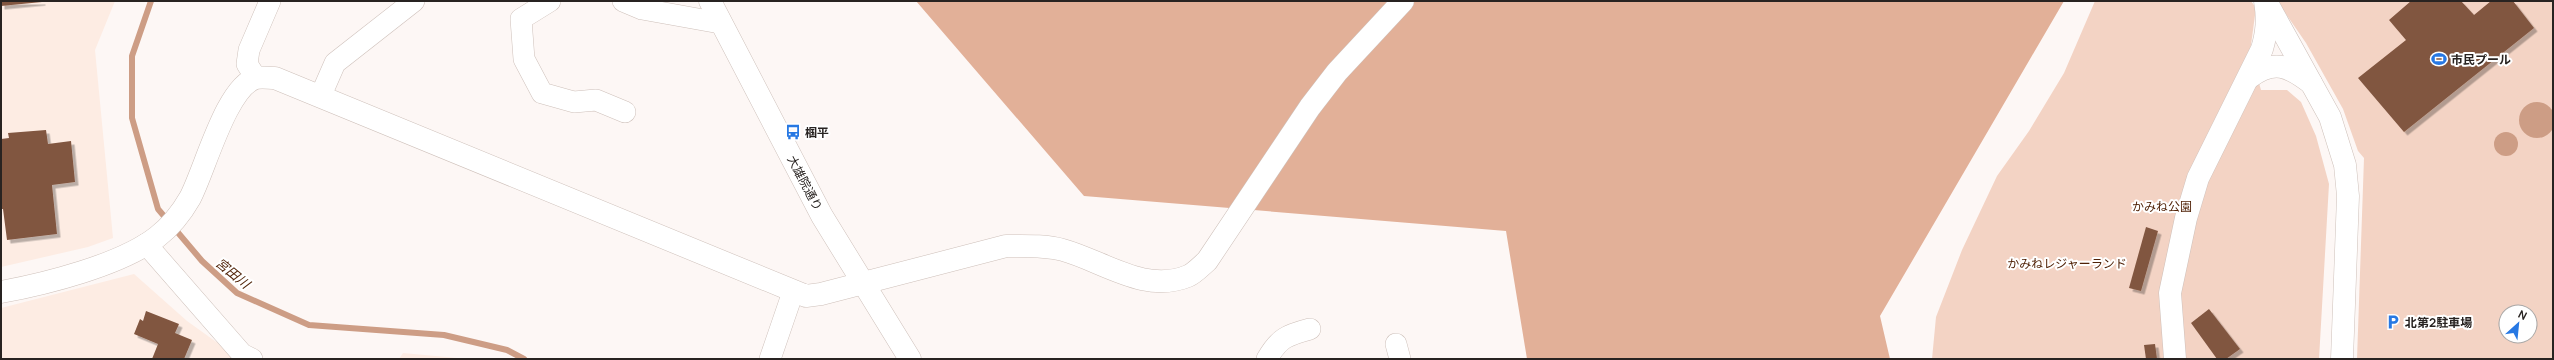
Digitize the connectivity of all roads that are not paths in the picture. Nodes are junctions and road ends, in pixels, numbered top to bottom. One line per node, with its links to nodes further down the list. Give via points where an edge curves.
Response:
1 (270, 1): 10 (street, via 249,50 248,64)
2 (414, 1): 12 (street, via 335,63)
3 (550, 1): 13 (street, via 521,19 524,59 542,93 574,102 596,100)
4 (623, 1): 8 (street, via 642,9)
5 (710, 1): 8 (street, 大雄院通り)
6 (1403, 1): 15 (street, via 1337,72 1286,141 1207,261 1190,275 1156,282 1131,276 1062,250 1037,245 1006,246)
7 (2266, 1): 9 (street, via 2267,34); 11 (street)
8 (720, 23): 15 (street, 大雄院通り, via 822,216)
9 (2250, 77): 11 (street, via 2268,67 2284,67 2296,71); 23 (street, via 2198,178 2186,218 2170,293)
10 (256, 78): 12 (street, via 275,78); 14 (street, via 236,94 227,110 203,171 181,212)
11 (2312, 83): 24 (street, via 2330,117 2345,165 2348,196)
12 (321, 96): 17 (street)
13 (625, 112)
14 (152, 240): 16 (street, via 118,258 84,270 28,287); 19 (street, via 242,354)
15 (864, 281): 17 (street, via 821,294 806,296); 21 (street, 大雄院通り)
16 (1, 292)
17 (793, 292): 20 (street)
18 (1310, 329): 22 (street, via 1289,335 1276,343)
19 (252, 359)
20 (770, 359)
21 (910, 359)
22 (1267, 359)
23 (2175, 359)
24 (2342, 359)

